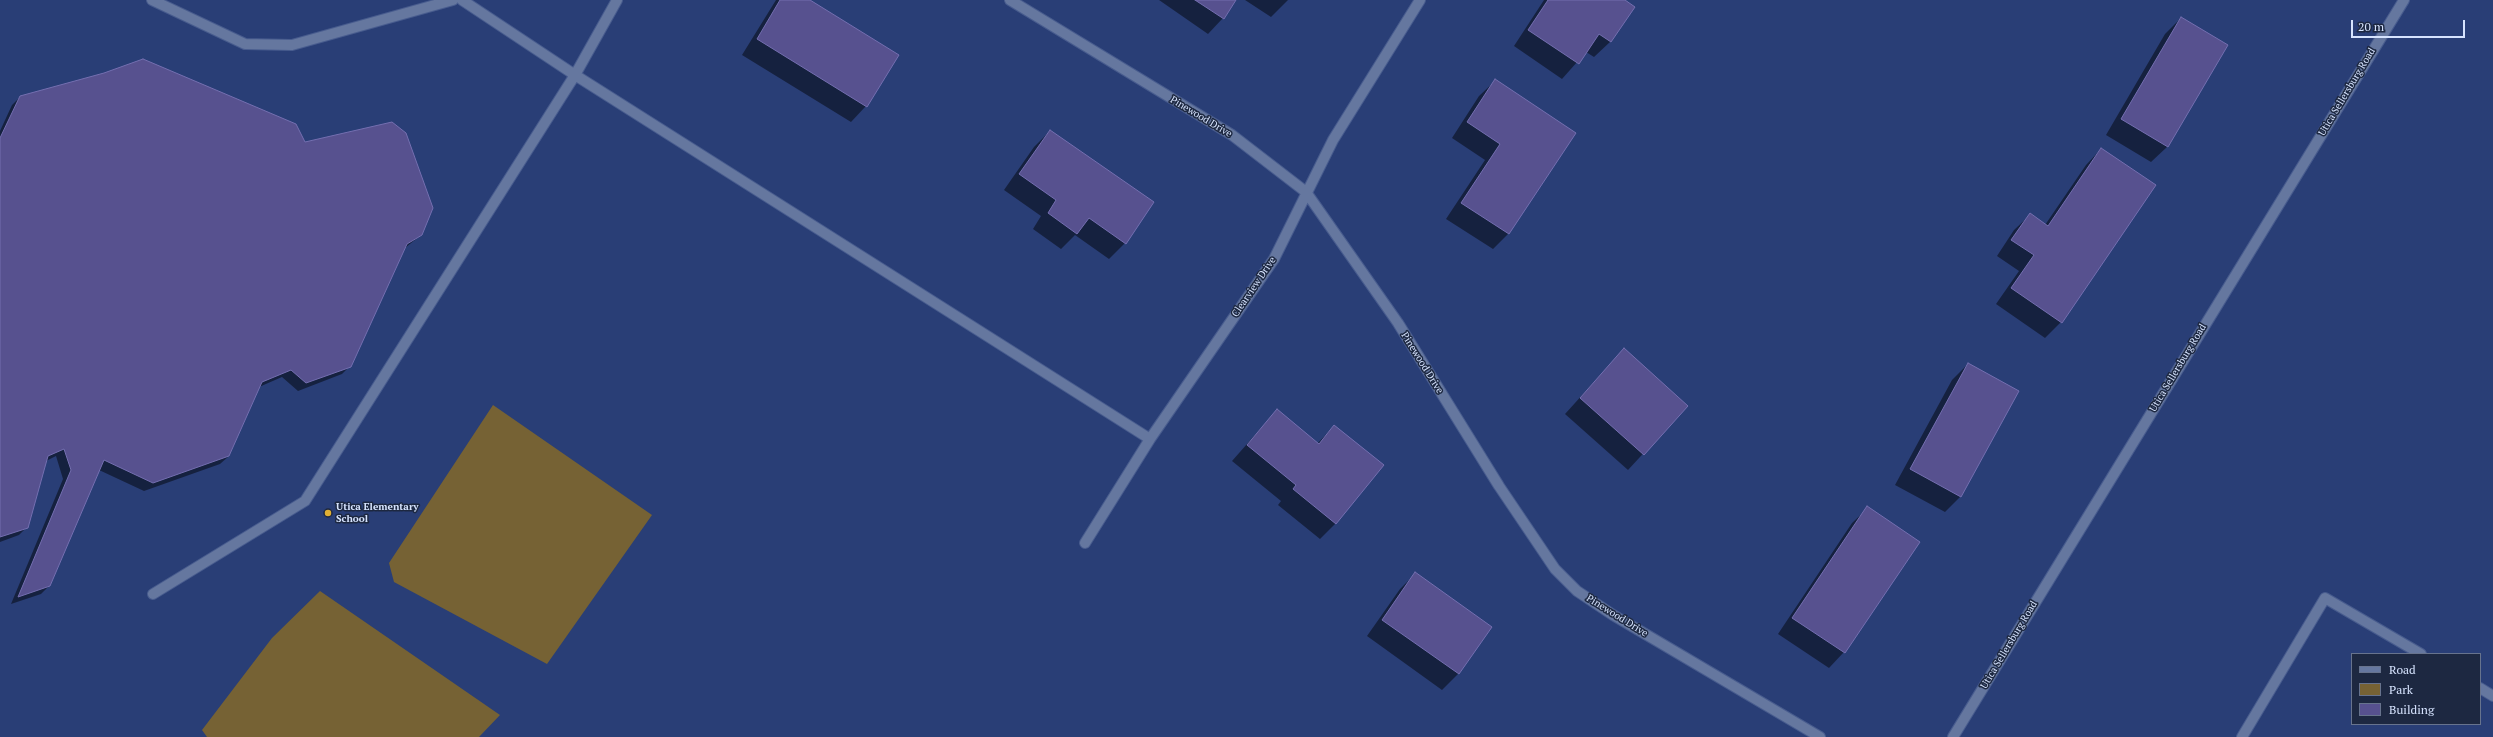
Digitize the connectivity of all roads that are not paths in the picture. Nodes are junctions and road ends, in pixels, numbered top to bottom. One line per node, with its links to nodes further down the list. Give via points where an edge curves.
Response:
1 (152, 0): 2 (street, via 245,44 292,45)
2 (453, 0)
3 (462, 0): 8 (street)
4 (617, 0): 8 (street)
5 (1010, 0): 9 (street, Pinewood Drive, via 1232,135)
6 (1420, 0): 9 (street, Clearview Drive, via 1333,140)
7 (2404, 0): 17 (street, Utica Sellersburg Road)
8 (575, 75): 10 (street); 12 (street, via 305,501)
9 (1306, 192): 10 (street, Clearview Drive, via 1274,259); 16 (street, Pinewood Drive, via 1398,323 1498,486 1555,569 1577,591 1613,615)
10 (1150, 439): 11 (street, Clearview Drive)
11 (1085, 543)
12 (153, 594)
13 (2419, 653): 18 (street, via 2326,598)
14 (2481, 689): 15 (street)
15 (2493, 696)
16 (1820, 737)
17 (1953, 737)
18 (2242, 737)

